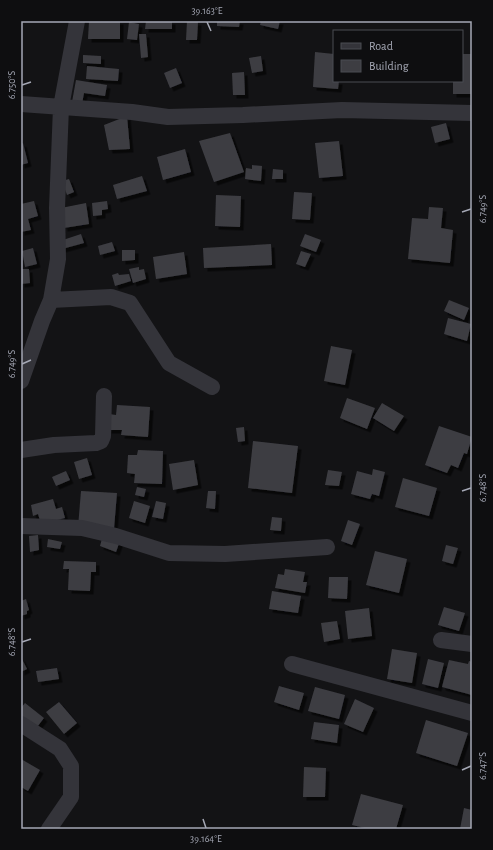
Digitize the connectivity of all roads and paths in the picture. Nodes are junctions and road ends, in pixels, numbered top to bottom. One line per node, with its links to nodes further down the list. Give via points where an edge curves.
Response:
1 (77, 21): 3 (street)
2 (21, 104): 3 (street)
3 (61, 107): 4 (street, via 168,117 342,110); 5 (street, via 58,258)
4 (472, 114)
5 (51, 300): 6 (street); 7 (street, via 111,297 130,303 169,363)
6 (21, 381)
7 (212, 386)
8 (104, 396): 9 (street, via 103,436 100,441)
9 (21, 450)
10 (21, 526): 11 (street, via 82,528 169,553 225,554)
11 (327, 547)
12 (441, 640): 13 (street)
13 (472, 644)
14 (292, 664): 15 (street)
15 (472, 713)
16 (21, 724): 17 (street, via 60,749 71,766 71,797)
17 (49, 829)

